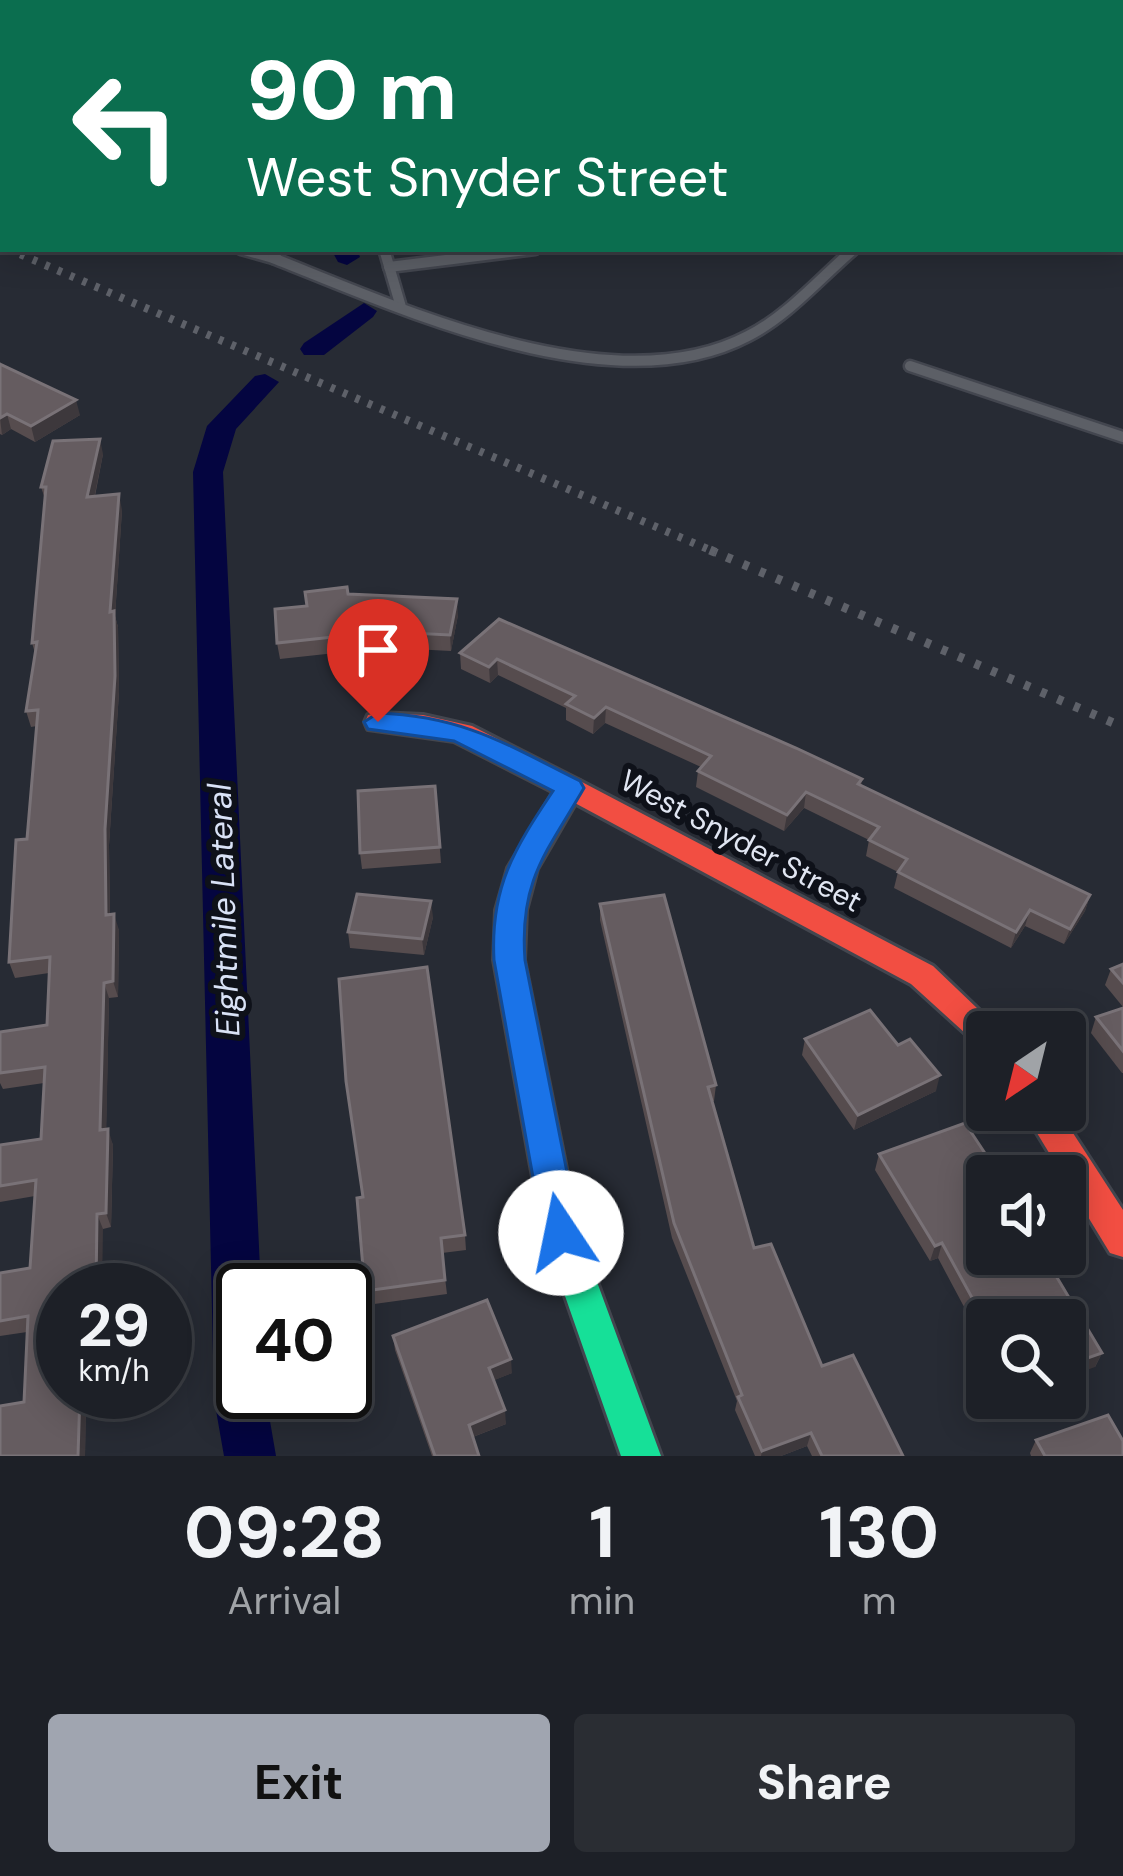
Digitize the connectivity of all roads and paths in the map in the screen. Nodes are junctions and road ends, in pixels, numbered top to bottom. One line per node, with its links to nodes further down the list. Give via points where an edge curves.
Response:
1 (385, 252): 5 (lane)
2 (510, 252): 5 (lane)
3 (850, 252): 6 (lane, via 754,333 707,352 655,359 549,354)
4 (276, 254): 6 (lane)
5 (388, 267): 6 (lane)
6 (401, 307)
7 (910, 365): 8 (lane)
8 (1123, 437)
9 (378, 722): 10 (street, West Snyder Street, via 462,733)
10 (570, 788): 11 (street, West Snyder Street, via 922,975); 14 (street, via 524,857 507,922 509,960 561,1233)
11 (966, 1015)
12 (1053, 1131): 13 (street)
13 (1123, 1241)
14 (641, 1456)

